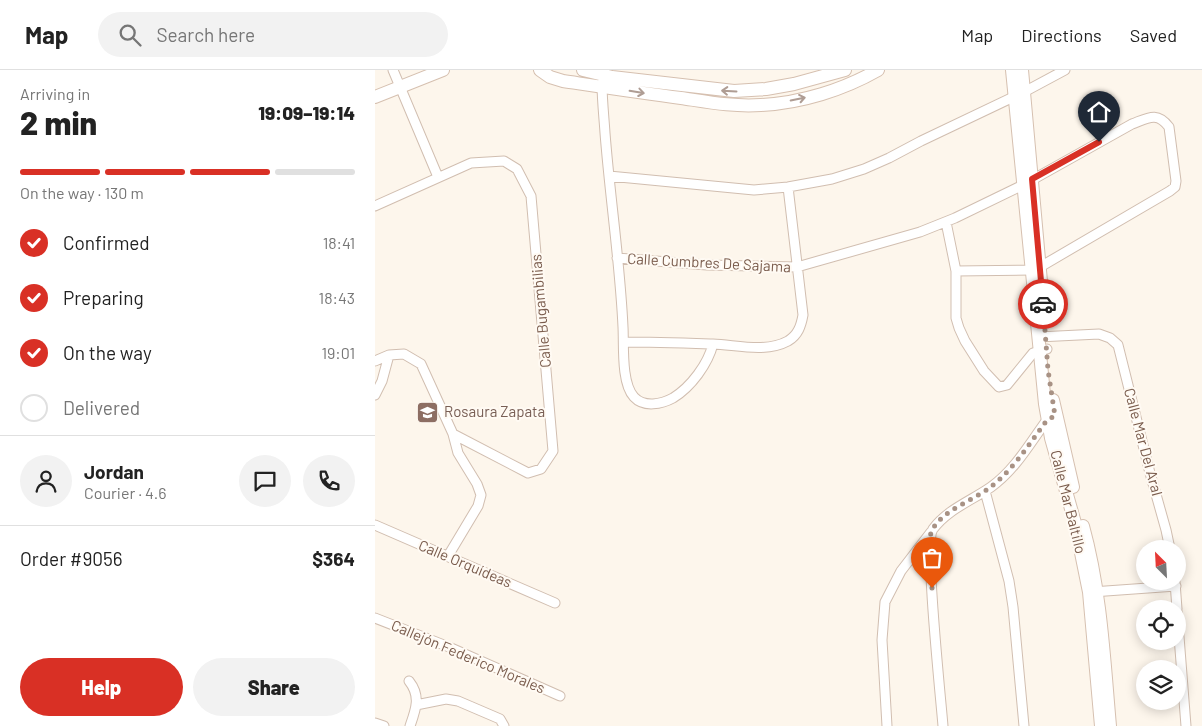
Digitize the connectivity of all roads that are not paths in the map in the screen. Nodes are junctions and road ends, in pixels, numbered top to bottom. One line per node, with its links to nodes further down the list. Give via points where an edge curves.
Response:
1 (393, 70): 11 (street)
2 (443, 70): 11 (main road)
3 (540, 70): 10 (main road, via 550,77)
4 (583, 70): 10 (main road)
5 (845, 70): 10 (main road, one-way to 10, via 794,84 734,91)
6 (878, 70): 10 (main road, one-way to 6, via 724,104 761,105 826,92)
7 (1012, 70): 12 (main road, Calle Mar Baltillo)
8 (1022, 70): 12 (main road, Calle Mar Baltillo)
9 (1065, 70): 12 (street)
10 (602, 80): 15 (street)
11 (400, 86): 13 (main road); 14 (street)
12 (1019, 94): 16 (main road, Calle Mar Baltillo); 17 (street, via 864,169)
13 (375, 97)
14 (438, 176): 18 (street); 31 (street, Calle Bugambilias, via 471,162 504,161 517,168 531,196 553,451 541,469 528,473)
15 (609, 176): 17 (street, via 754,190); 20 (street)
16 (1028, 182): 19 (street, Calle Cumbres De Sajama); 22 (main road, Calle Mar Baltillo); 22 (street, Calle Cumbres De Sajama, via 1132,124 1158,116 1169,127 1175,187)
17 (787, 187): 21 (street)
18 (375, 206)
19 (946, 222): 21 (street, Calle Cumbres De Sajama); 23 (street)
20 (617, 258): 21 (street, Calle Cumbres De Sajama); 24 (street)
21 (797, 267): 26 (street, via 803,315 797,334 777,345 763,348)
22 (1036, 268): 23 (street); 25 (main road, Calle Mar Baltillo)
23 (956, 271): 25 (street, via 959,328 984,370 999,387 1007,385)
24 (624, 342): 26 (street); 26 (street, via 625,373 630,390 635,398 652,404 678,395 710,356)
25 (1042, 343): 30 (main road, Calle Mar Baltillo, via 1048,370); 35 (street, Calle Mar Del Aral, via 1099,334 1118,345)
26 (713, 344)
27 (389, 355): 28 (street); 29 (street); 31 (street, via 405,354 421,364)
28 (375, 361)
29 (375, 395)
30 (1051, 418): 32 (street, via 1011,469); 38 (main road, Calle Mar Baltillo, via 1091,555)
31 (453, 434): 36 (street, via 458,453 481,495 478,506)
32 (985, 491): 34 (street, via 947,514); 51 (street, via 1009,580)
33 (375, 525): 36 (street, Calle Orquídeas)
34 (931, 532): 49 (street, via 901,571 885,602 882,640); 50 (street, via 930,560)
35 (1168, 540)
36 (448, 556): 39 (street, Calle Orquídeas)
37 (1136, 588): 38 (street)
38 (1093, 592): 52 (main road, Calle Mar Baltillo); 53 (main road, Calle Mar Baltillo)
39 (555, 603)
40 (375, 618): 43 (street, Callejón Federico Morales)
41 (1180, 650): 54 (street)
42 (409, 681): 44 (street, via 417,694)
43 (560, 696)
44 (417, 705): 46 (street, via 458,701 500,719); 48 (street)
45 (375, 723): 47 (street)
46 (504, 725)
47 (384, 726)
48 (410, 726)
49 (887, 726)
50 (943, 726)
51 (1024, 726)
52 (1101, 726)
53 (1111, 726)
54 (1187, 726)

